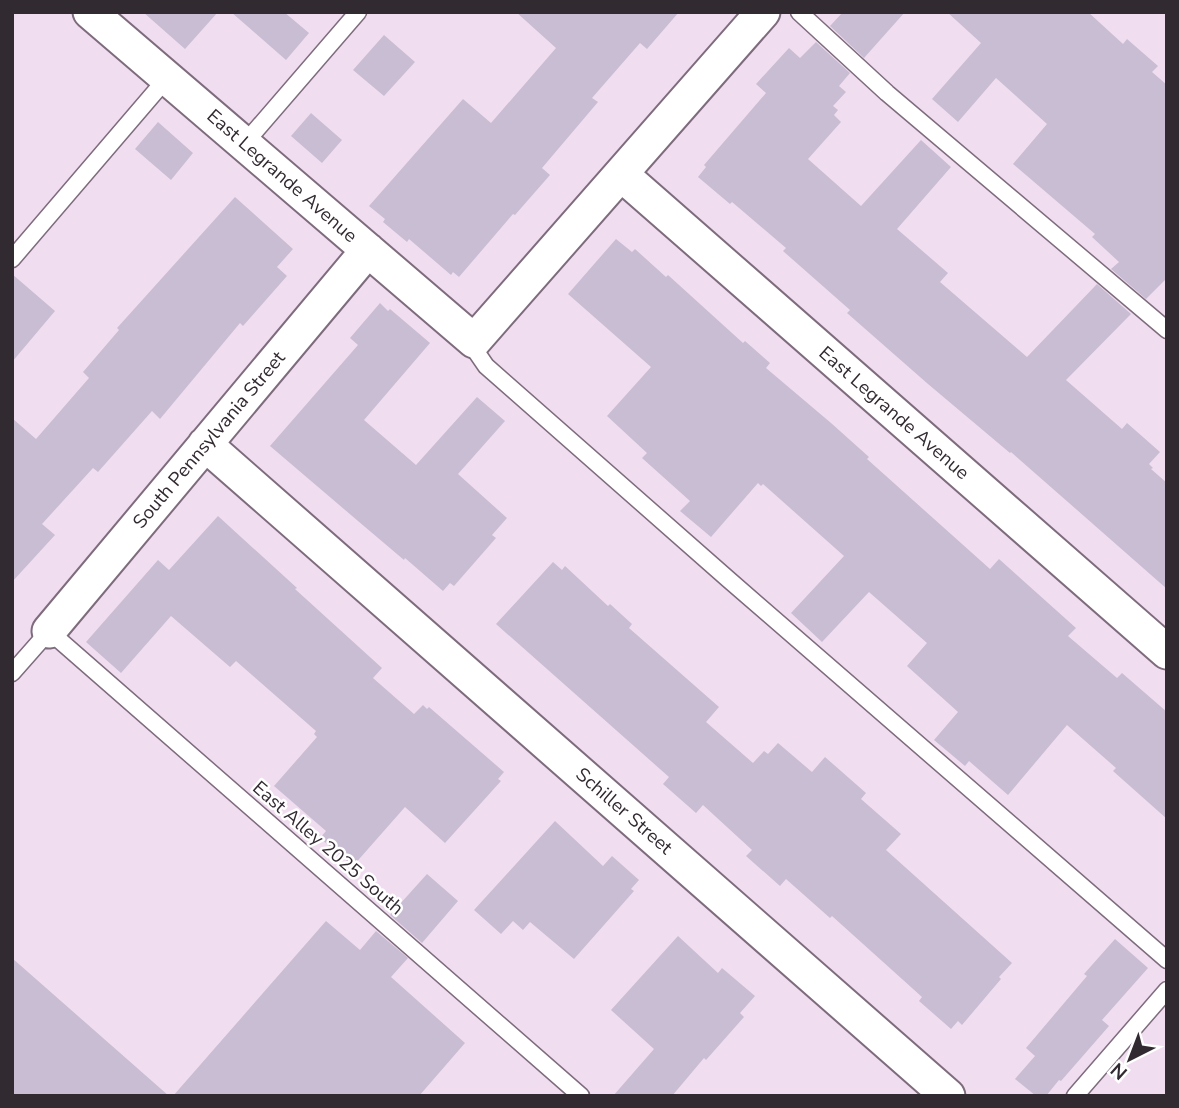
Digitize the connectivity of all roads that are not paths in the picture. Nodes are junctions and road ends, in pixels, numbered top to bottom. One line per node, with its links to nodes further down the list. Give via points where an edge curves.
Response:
1 (90, 12): 5 (street, East Legrande Avenue)
2 (358, 12): 6 (lane)
3 (763, 12): 7 (street)
4 (799, 12): 10 (lane, via 887,93)
5 (167, 78): 6 (street, East Legrande Avenue); 9 (lane)
6 (244, 144): 8 (street, East Legrande Avenue)
7 (621, 174): 11 (street); 14 (street, East Legrande Avenue)
8 (368, 250): 11 (street, East Legrande Avenue); 12 (street, South Pennsylvania Street)
9 (12, 259)
10 (1167, 330)
11 (474, 341): 16 (lane, via 486,366)
12 (205, 444): 13 (street, South Pennsylvania Street); 19 (street, Schiller Street)
13 (49, 631): 15 (lane); 18 (lane, East Alley 2025 South)
14 (1167, 652)
15 (12, 673)
16 (1167, 960)
17 (1167, 990): 20 (lane)
18 (580, 1096)
19 (948, 1096)
20 (1075, 1096)

